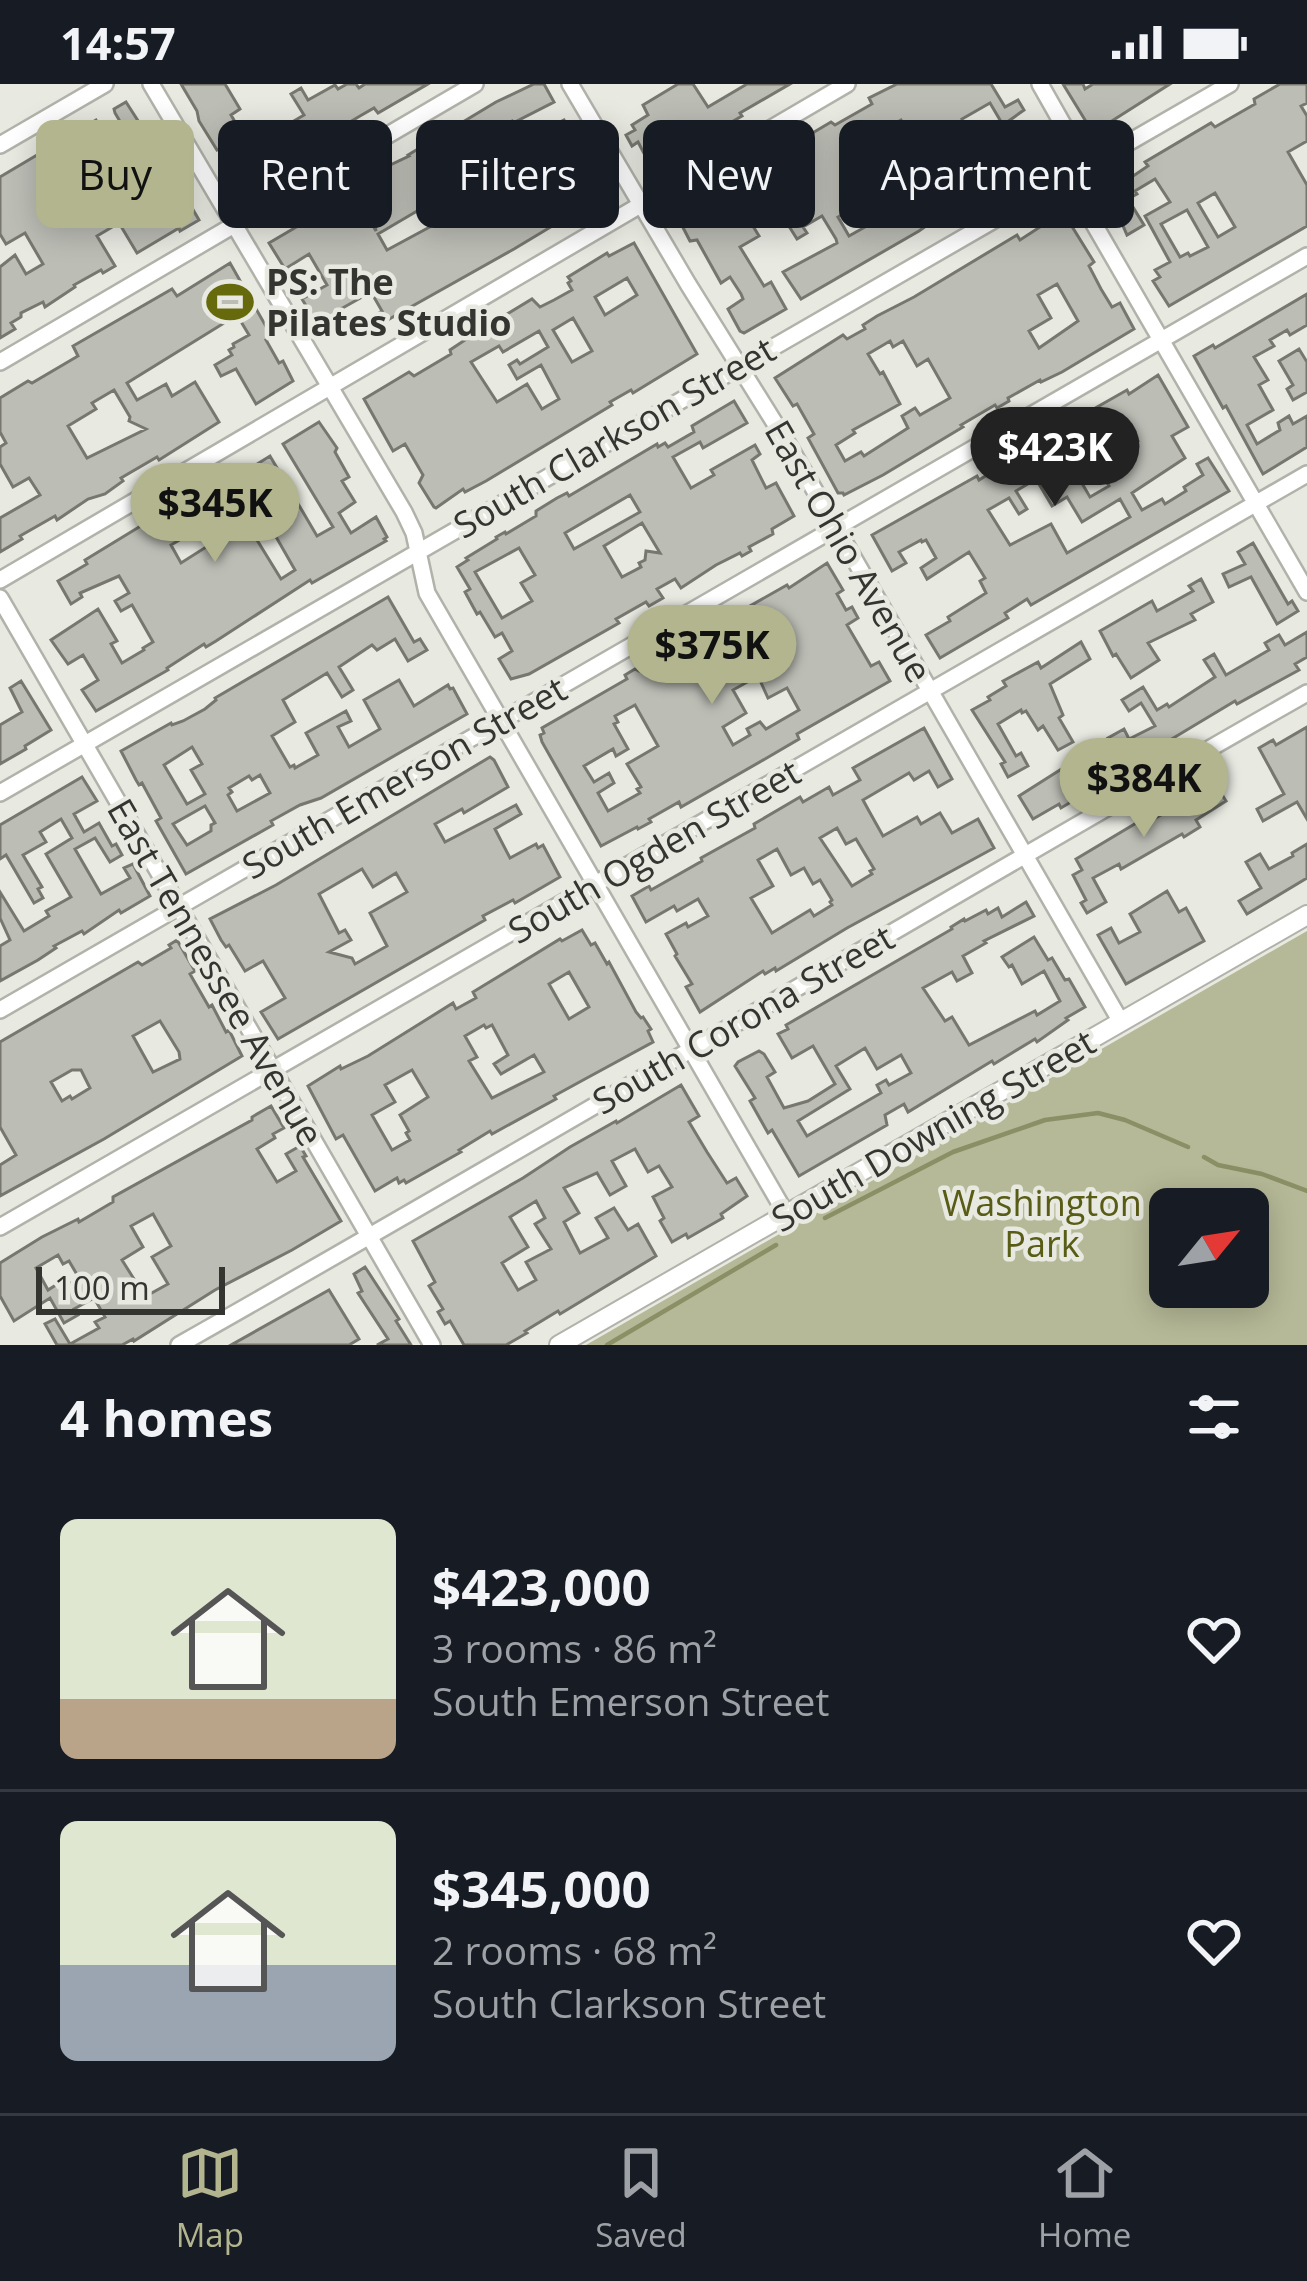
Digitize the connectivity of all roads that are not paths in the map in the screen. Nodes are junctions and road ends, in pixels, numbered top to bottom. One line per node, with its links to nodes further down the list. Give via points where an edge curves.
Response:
1 (105, 84): 11 (street)
2 (151, 84): 12 (street)
3 (475, 84): 9 (street)
4 (570, 84): 13 (street, East Ohio Avenue)
5 (847, 84): 13 (street)
6 (1040, 84): 8 (street)
7 (1230, 84): 10 (street, South Clarkson Street)
8 (1061, 120)
9 (392, 133)
10 (1134, 139)
11 (0, 146)
12 (218, 199)
13 (641, 205): 21 (street, East Ohio Avenue); 22 (street)
14 (231, 228): 20 (street)
15 (235, 228): 22 (street)
16 (977, 228): 21 (street, South Clarkson Street)
17 (1096, 228): 19 (street)
18 (1307, 256): 19 (street, South Emerson Street)
19 (1160, 340): 24 (street); 25 (street, South Emerson Street)
20 (0, 362)
21 (738, 365): 25 (street, East Ohio Avenue); 26 (street, South Clarkson Street)
22 (328, 387): 26 (street, via 404,512); 27 (street)
23 (1307, 474): 24 (street, South Ogden Street)
24 (1256, 504): 28 (street); 30 (street, South Ogden Street)
25 (837, 528): 30 (street, East Ohio Avenue); 32 (street, South Emerson Street)
26 (417, 551): 32 (street, via 427,592); 33 (street, South Clarkson Street)
27 (0, 580)
28 (1307, 592)
29 (0, 598): 33 (street, East Tennessee Avenue)
30 (931, 692): 35 (street, East Ohio Avenue); 36 (street, South Ogden Street)
31 (1307, 693): 35 (street, South Corona Street)
32 (501, 720): 36 (street); 37 (street, South Emerson Street)
33 (85, 744): 34 (street, South Clarkson Street); 37 (street, East Tennessee Avenue)
34 (0, 793)
35 (1024, 855): 40 (street, East Ohio Avenue); 41 (street, South Corona Street)
36 (595, 885): 41 (street); 42 (street, South Ogden Street)
37 (178, 908): 39 (street, South Emerson Street); 42 (street, East Tennessee Avenue)
38 (1307, 915): 40 (main road, South Downing Street)
39 (0, 1010)
40 (1121, 1022): 43 (main road, South Downing Street)
41 (689, 1049): 43 (street); 45 (street, South Corona Street)
42 (273, 1070): 44 (street, South Ogden Street); 45 (street, East Tennessee Avenue)
43 (786, 1214): 48 (main road, South Downing Street)
44 (0, 1227)
45 (370, 1237): 46 (street, South Corona Street); 47 (street, East Tennessee Avenue)
46 (179, 1345)
47 (432, 1345)
48 (560, 1345)

